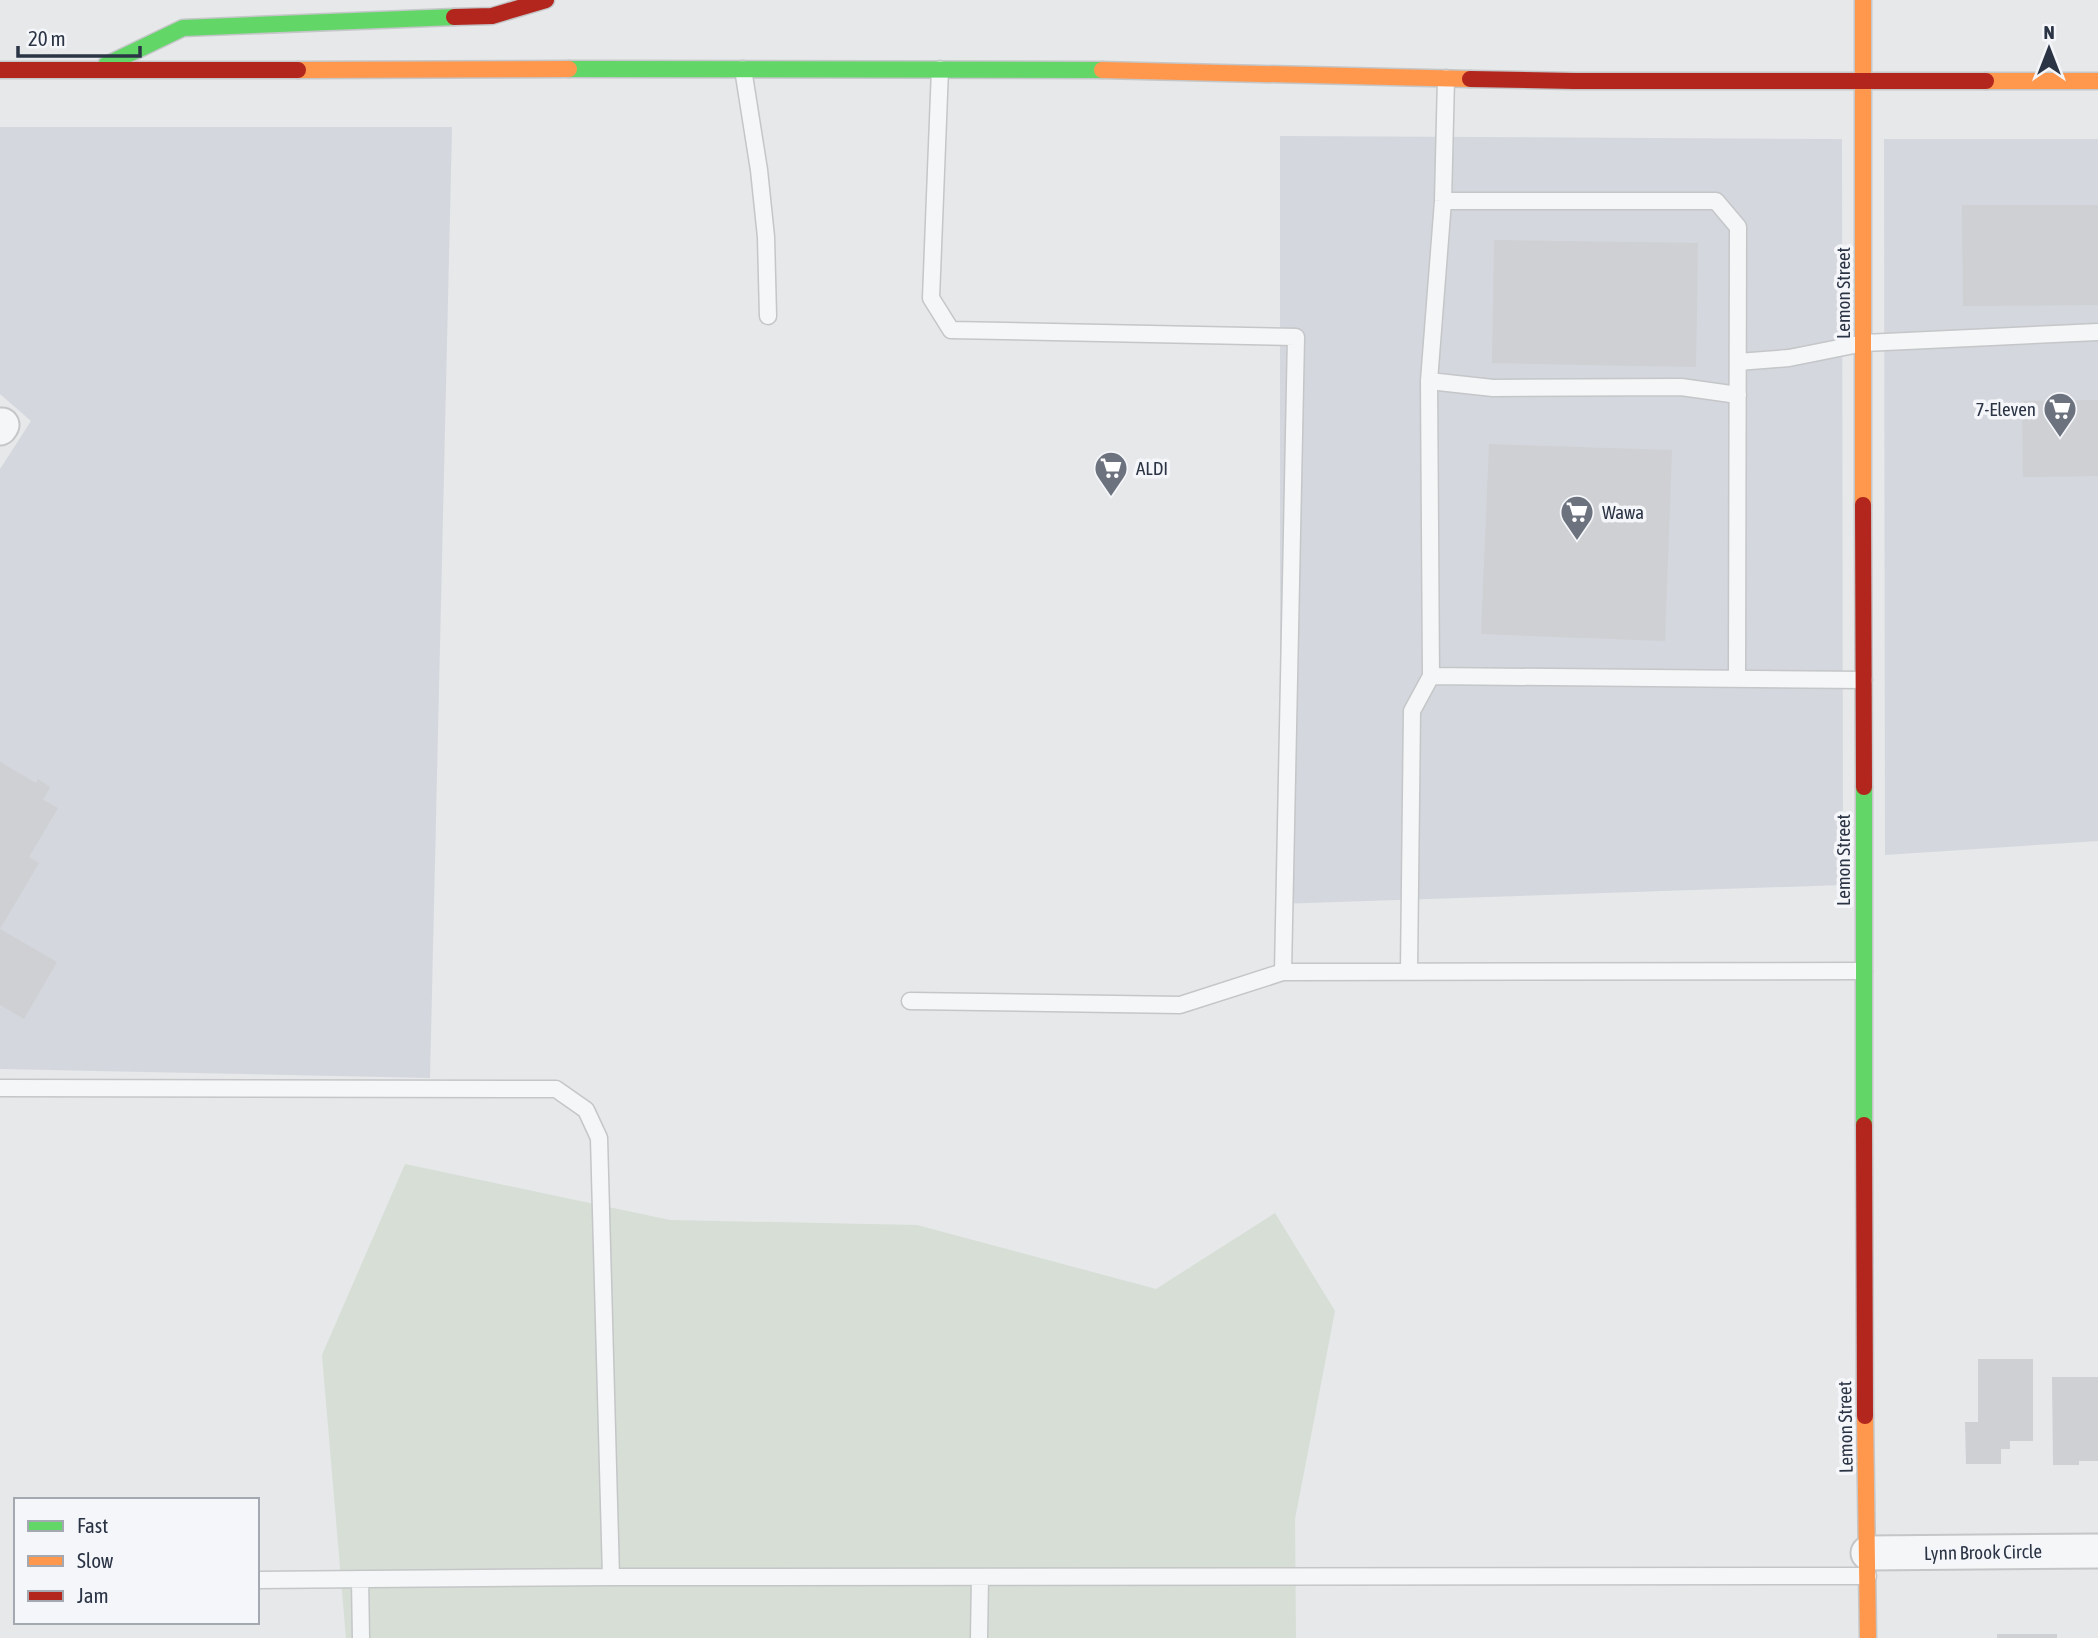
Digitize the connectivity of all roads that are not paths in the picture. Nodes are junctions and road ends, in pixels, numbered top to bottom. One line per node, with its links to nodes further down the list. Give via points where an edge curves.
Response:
1 (546, 0): 3 (main road, via 492,16 183,28)
2 (1863, 0): 9 (main road, Lemon Street)
3 (98, 69): 4 (main road); 6 (main road)
4 (743, 69): 5 (main road); 11 (lane, via 761,183)
5 (940, 69): 7 (main road); 22 (lane, via 931,298 951,330 1296,337)
6 (0, 70)
7 (1446, 78): 9 (main road); 10 (lane)
8 (2098, 81): 9 (main road)
9 (1863, 82): 13 (main road, Lemon Street)
10 (1443, 201): 14 (lane, via 1717,201 1738,227); 15 (lane)
11 (768, 316)
12 (2098, 332): 13 (lane)
13 (1864, 343): 14 (lane, via 1789,358); 19 (main road, Lemon Street)
14 (1738, 362): 16 (lane)
15 (1429, 381): 16 (lane, via 1493,388 1681,387); 17 (lane)
16 (1738, 394): 18 (lane)
17 (1431, 676): 18 (lane); 20 (lane, via 1412,711)
18 (1737, 679): 19 (lane)
19 (1864, 680): 21 (main road, Lemon Street)
20 (1409, 971): 21 (lane); 22 (lane)
21 (1864, 971): 26 (main road, Lemon Street)
22 (1283, 972): 23 (lane, via 1180,1005)
23 (910, 1001)
24 (0, 1088): 27 (lane, via 556,1089 586,1111 599,1138)
25 (2098, 1551): 26 (street, Lynn Brook Circle)
26 (1868, 1564): 28 (lane); 33 (main road, Lemon Street)
27 (611, 1577): 28 (lane); 29 (lane)
28 (980, 1577): 32 (lane)
29 (360, 1579): 30 (lane); 31 (lane)
30 (259, 1580)
31 (361, 1638)
32 (979, 1638)
33 (1868, 1638)

